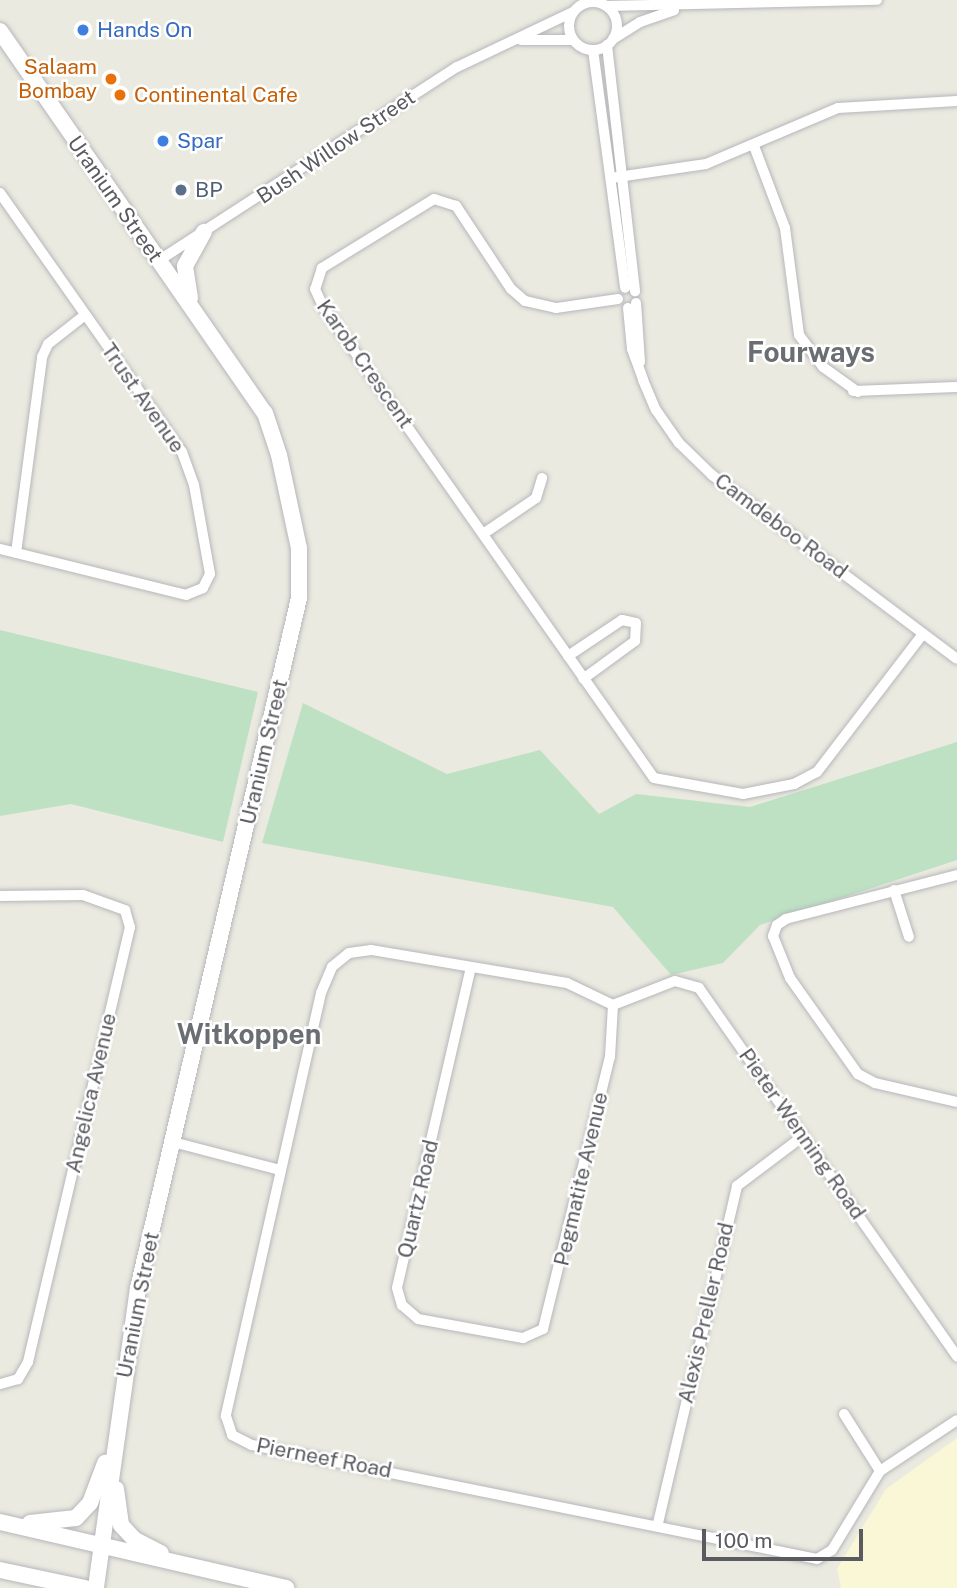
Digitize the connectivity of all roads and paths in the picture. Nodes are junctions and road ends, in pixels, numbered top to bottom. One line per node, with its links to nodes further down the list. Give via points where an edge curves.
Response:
1 (877, 0): 4 (street)
2 (601, 3): 3 (street); 4 (street); 8 (street, via 617,26)
3 (577, 6): 6 (street, Bush Willow Street); 7 (street, via 568,26)
4 (683, 7): 8 (street, via 640,22)
5 (0, 31): 15 (street, Uranium Street)
6 (518, 40): 7 (street, Bush Willow Street); 14 (street, Bush Willow Street, via 457,67)
7 (573, 40): 9 (street)
8 (609, 43): 9 (street); 12 (street)
9 (593, 50): 12 (street)
10 (957, 101): 11 (street, via 838,108)
11 (754, 146): 12 (street, via 706,164); 21 (street, via 785,228 799,335 823,367 858,392)
12 (615, 177): 16 (street)
13 (0, 193): 20 (street, Trust Avenue)
14 (204, 232): 15 (street, Bush Willow Street); 19 (street, via 185,266)
15 (158, 261): 19 (street, Uranium Street)
16 (630, 289): 17 (street); 18 (street, Camdeboo Road)
17 (618, 299): 18 (street); 23 (street, Karob Crescent, via 556,308 525,301 511,289 456,206 434,199 318,274 315,289 324,308)
18 (632, 305): 26 (street, Camdeboo Road, via 639,365 665,425 712,475)
19 (193, 307): 38 (street, Uranium Street, via 257,401 273,433 296,535 300,587)
20 (85, 315): 25 (street, via 48,344 42,357); 25 (street, Trust Avenue, via 182,452 194,485 209,562 208,582 186,595)
21 (957, 387)
22 (542, 478): 23 (street, via 536,498)
23 (483, 534): 27 (street, Karob Crescent)
24 (0, 549): 25 (street, Trust Avenue)
25 (16, 553)
26 (923, 634): 28 (street, Camdeboo Road); 29 (street, Karob Crescent, via 817,772 794,784 752,793 707,790 654,778)
27 (568, 656): 29 (street, Karob Crescent); 29 (street, via 622,620 636,623 635,641)
28 (957, 659)
29 (583, 679)
30 (957, 875): 31 (street)
31 (894, 890): 33 (street); 36 (street, via 786,919 774,930 775,945 790,978 858,1074 875,1083)
32 (0, 896): 42 (street, Angelica Avenue, via 83,895 125,910 130,927 28,1362 18,1379)
33 (909, 937)
34 (471, 967): 35 (street, Pierneef Road, via 579,986); 39 (street, Pierneef Road, via 371,950 349,953 332,967); 40 (street, Quartz Road, via 398,1296 402,1306 418,1319)
35 (613, 1005): 37 (street, Pieter Wenning Road, via 675,981 699,988); 40 (street, Pegmatite Avenue, via 610,1057 549,1316 541,1332)
36 (957, 1102)
37 (803, 1136): 41 (street, Pieter Wenning Road); 49 (street, Alexis Preller Road, via 737,1186)
38 (173, 1142): 39 (street); 44 (street, Uranium Street, via 138,1288)
39 (280, 1170): 49 (street, Pierneef Road, via 226,1416 232,1435 252,1445)
40 (523, 1338)
41 (957, 1357)
42 (0, 1384)
43 (844, 1414): 47 (street)
44 (119, 1420): 46 (street, Uranium Street); 48 (street, via 97,1488 76,1518 39,1524)
45 (957, 1420): 47 (street, Pierneef Road)
46 (116, 1441): 50 (street, Uranium Street); 51 (street, via 121,1525 135,1540)
47 (880, 1471): 49 (street, Pierneef Road, via 832,1550 817,1559)
48 (0, 1521): 50 (street)
49 (658, 1523)
50 (102, 1548): 51 (street); 55 (street, Uranium Street)
51 (188, 1564): 56 (street)
52 (0, 1571): 53 (street); 54 (street)
53 (44, 1588)
54 (85, 1588)
55 (96, 1588)
56 (286, 1588)

